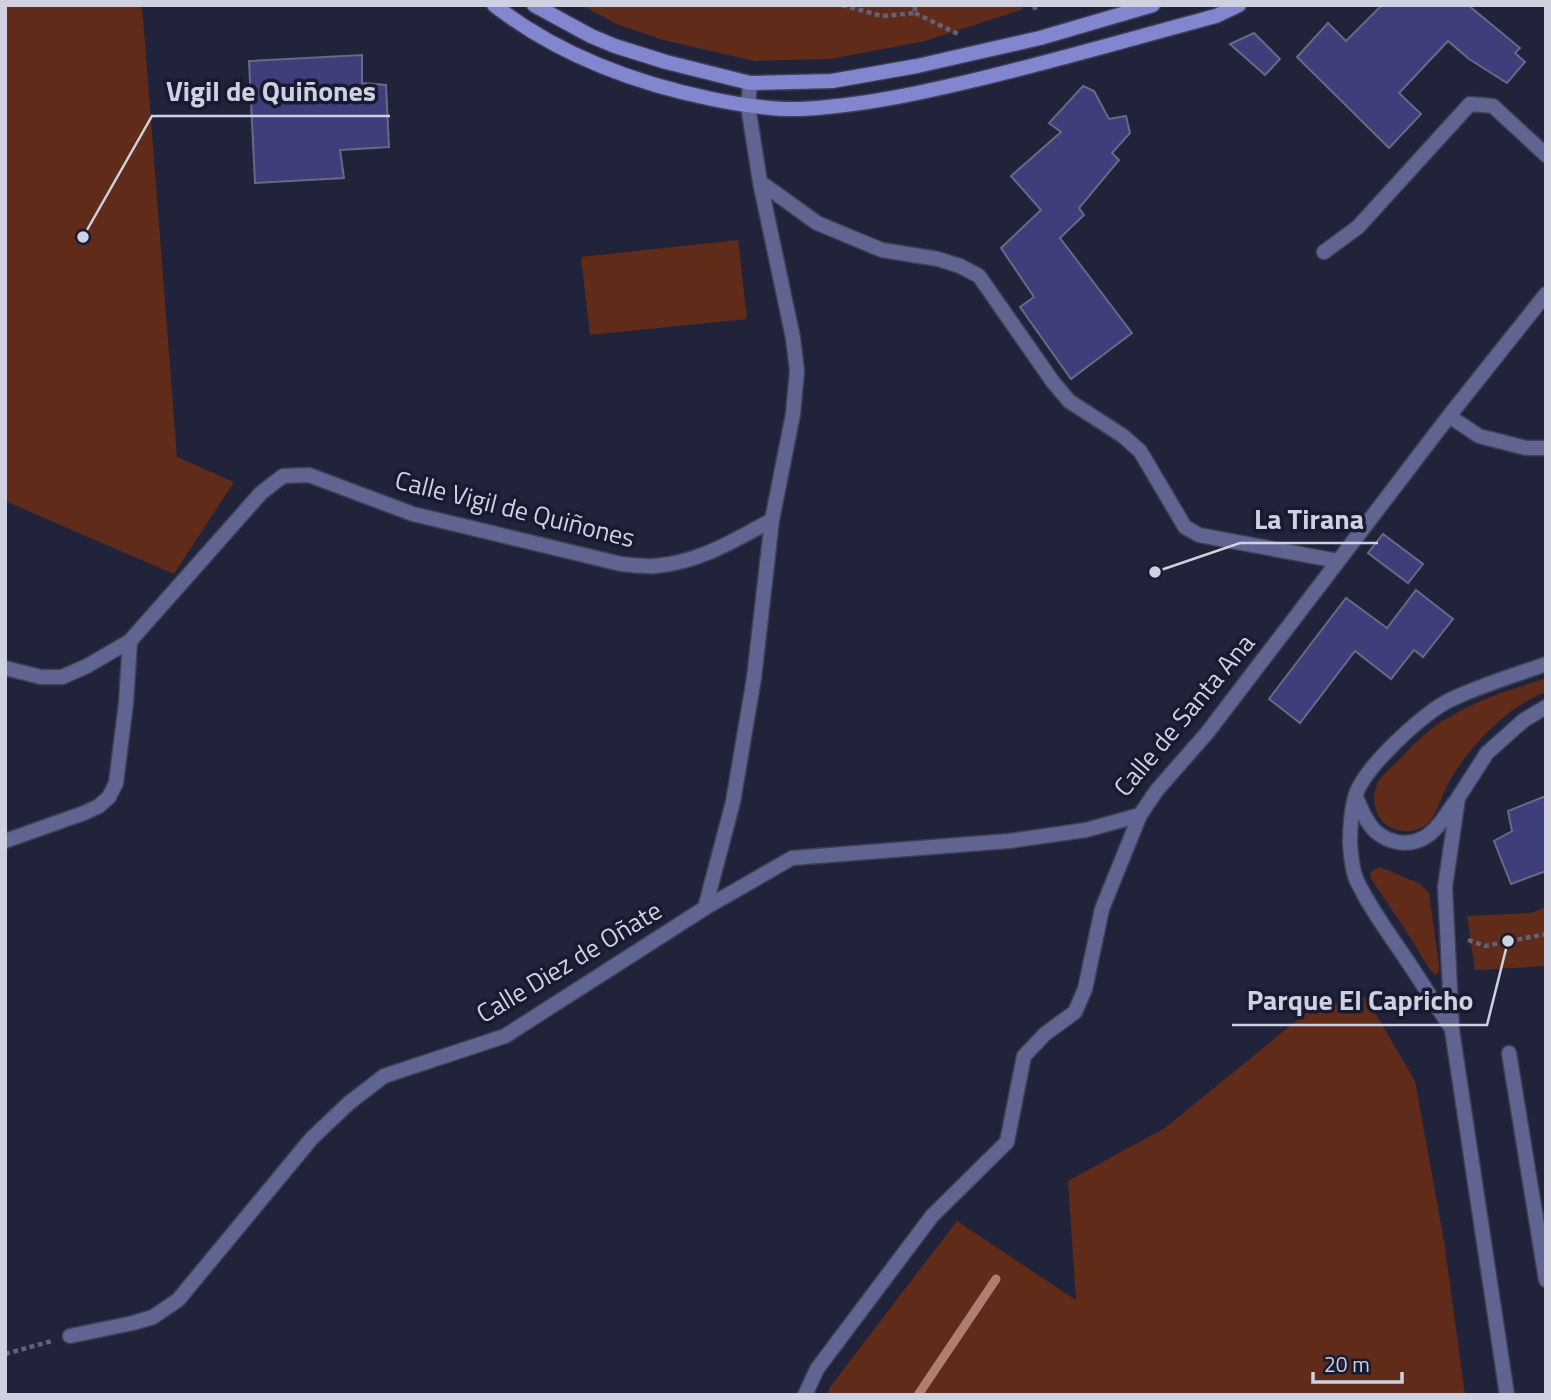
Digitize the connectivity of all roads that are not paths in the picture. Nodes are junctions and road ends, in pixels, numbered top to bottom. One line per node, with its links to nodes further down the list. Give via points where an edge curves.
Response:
1 (494, 5): 6 (main road, via 517,23 598,65 672,91)
2 (534, 5): 5 (main road, via 615,46)
3 (1153, 5): 5 (main road, via 1040,38 917,66 832,81)
4 (1240, 5): 6 (main road, via 1216,16 935,89 844,106)
5 (750, 83): 6 (street)
6 (748, 106): 8 (street)
7 (1546, 155): 9 (street, via 1493,106 1470,104 1358,227)
8 (760, 182): 13 (street, via 797,371); 14 (street, via 817,223 882,250 938,259 979,276 1069,401 1140,450 1185,527 1199,535)
9 (1324, 252)
10 (1546, 294): 11 (street, Calle de Santa Ana)
11 (1448, 415): 12 (street, via 1479,436 1526,448); 14 (street, Calle de Santa Ana)
12 (1546, 448)
13 (772, 520): 15 (street, Calle Vigil de Quiñones, via 706,555 652,567 621,564 413,514 309,475 283,476 261,493); 23 (street, via 754,678 733,802)
14 (1338, 561): 21 (street, Calle de Santa Ana)
15 (130, 641): 17 (street, Calle Vigil de Quiñones, via 62,677); 22 (street, via 116,783 109,797 84,813)
16 (1546, 664): 19 (street, via 1447,702 1420,720 1371,770)
17 (5, 668)
18 (1546, 706): 20 (street, via 1487,753)
19 (1355, 796): 20 (street, via 1376,831 1394,842 1412,844 1441,823); 24 (street, via 1350,830 1356,879)
20 (1458, 797): 24 (street, via 1445,887)
21 (1140, 815): 23 (street, Calle de Santa Ana, via 1086,830 1009,841 792,858); 28 (street, via 1102,909 1085,989 1074,1012 1024,1056 1007,1142 932,1216 817,1369)
22 (5, 841)
23 (705, 908): 27 (street, Calle Diez de Oñate, via 505,1036 384,1076 313,1138 178,1300 153,1317)
24 (1452, 1030): 29 (street)
25 (1509, 1053): 26 (street)
26 (1546, 1280)
27 (70, 1336)
28 (805, 1395)
29 (1507, 1395)

